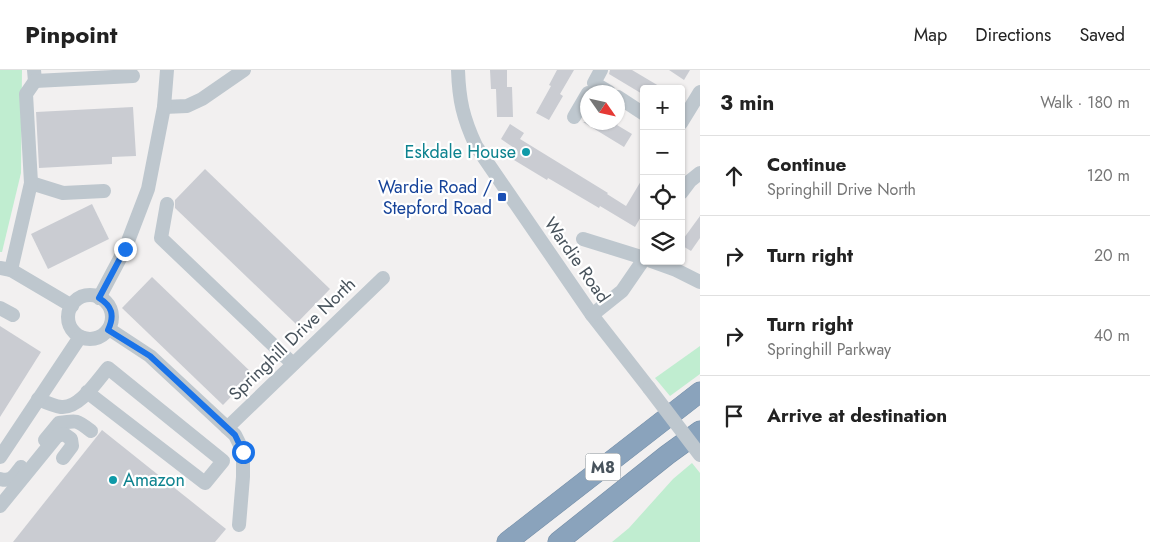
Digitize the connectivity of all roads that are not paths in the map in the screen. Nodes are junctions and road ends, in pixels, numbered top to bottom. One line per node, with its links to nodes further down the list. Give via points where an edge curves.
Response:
1 (167, 70): 11 (street)
2 (244, 70): 11 (street, via 202,99 187,106)
3 (458, 70): 29 (street, Wardie Road, via 461,106 476,146)
4 (601, 70): 7 (street)
5 (34, 75): 6 (street); 15 (street, via 26,94)
6 (133, 76)
7 (593, 85)
8 (700, 92): 13 (street)
9 (625, 102): 12 (street)
10 (580, 107): 14 (street)
11 (164, 108): 25 (street, via 148,189 125,249)
12 (640, 112)
13 (685, 116)
14 (574, 117)
15 (30, 183): 16 (street, via 63,193); 22 (street)
16 (104, 191)
17 (167, 204): 32 (street, via 161,238)
18 (583, 239): 19 (street)
19 (640, 258)
20 (640, 265): 29 (street, via 622,291)
21 (662, 265): 24 (street)
22 (6, 269): 26 (street)
23 (383, 278): 32 (street, Springhill Drive North)
24 (700, 282)
25 (99, 298): 26 (street, via 87,296); 30 (street, via 106,302 112,315)
26 (72, 306): 31 (street, via 70,326)
27 (0, 308): 28 (street)
28 (13, 315)
29 (592, 316): 39 (street, Wardie Road, bridge)
30 (108, 330): 31 (street, via 99,338); 36 (street, Springhill Drive North, via 150,356)
31 (80, 337): 35 (street)
32 (293, 364): 36 (street, Springhill Drive North)
33 (87, 392): 33 (street, via 108,368 223,461 205,483); 35 (street, via 72,406 61,407)
34 (700, 392): 45 (highway, M8)
35 (38, 399): 40 (street)
36 (227, 428): 44 (street, Springhill Drive North, via 235,435 243,452)
37 (700, 431): 46 (highway, M8)
38 (91, 432): 42 (street, via 79,422 59,423 12,478)
39 (700, 455)
40 (0, 457)
41 (63, 458): 43 (street, via 72,446 71,439 64,434 57,436)
42 (0, 480)
43 (0, 506)
44 (239, 525)
45 (507, 542)
46 (558, 542)

